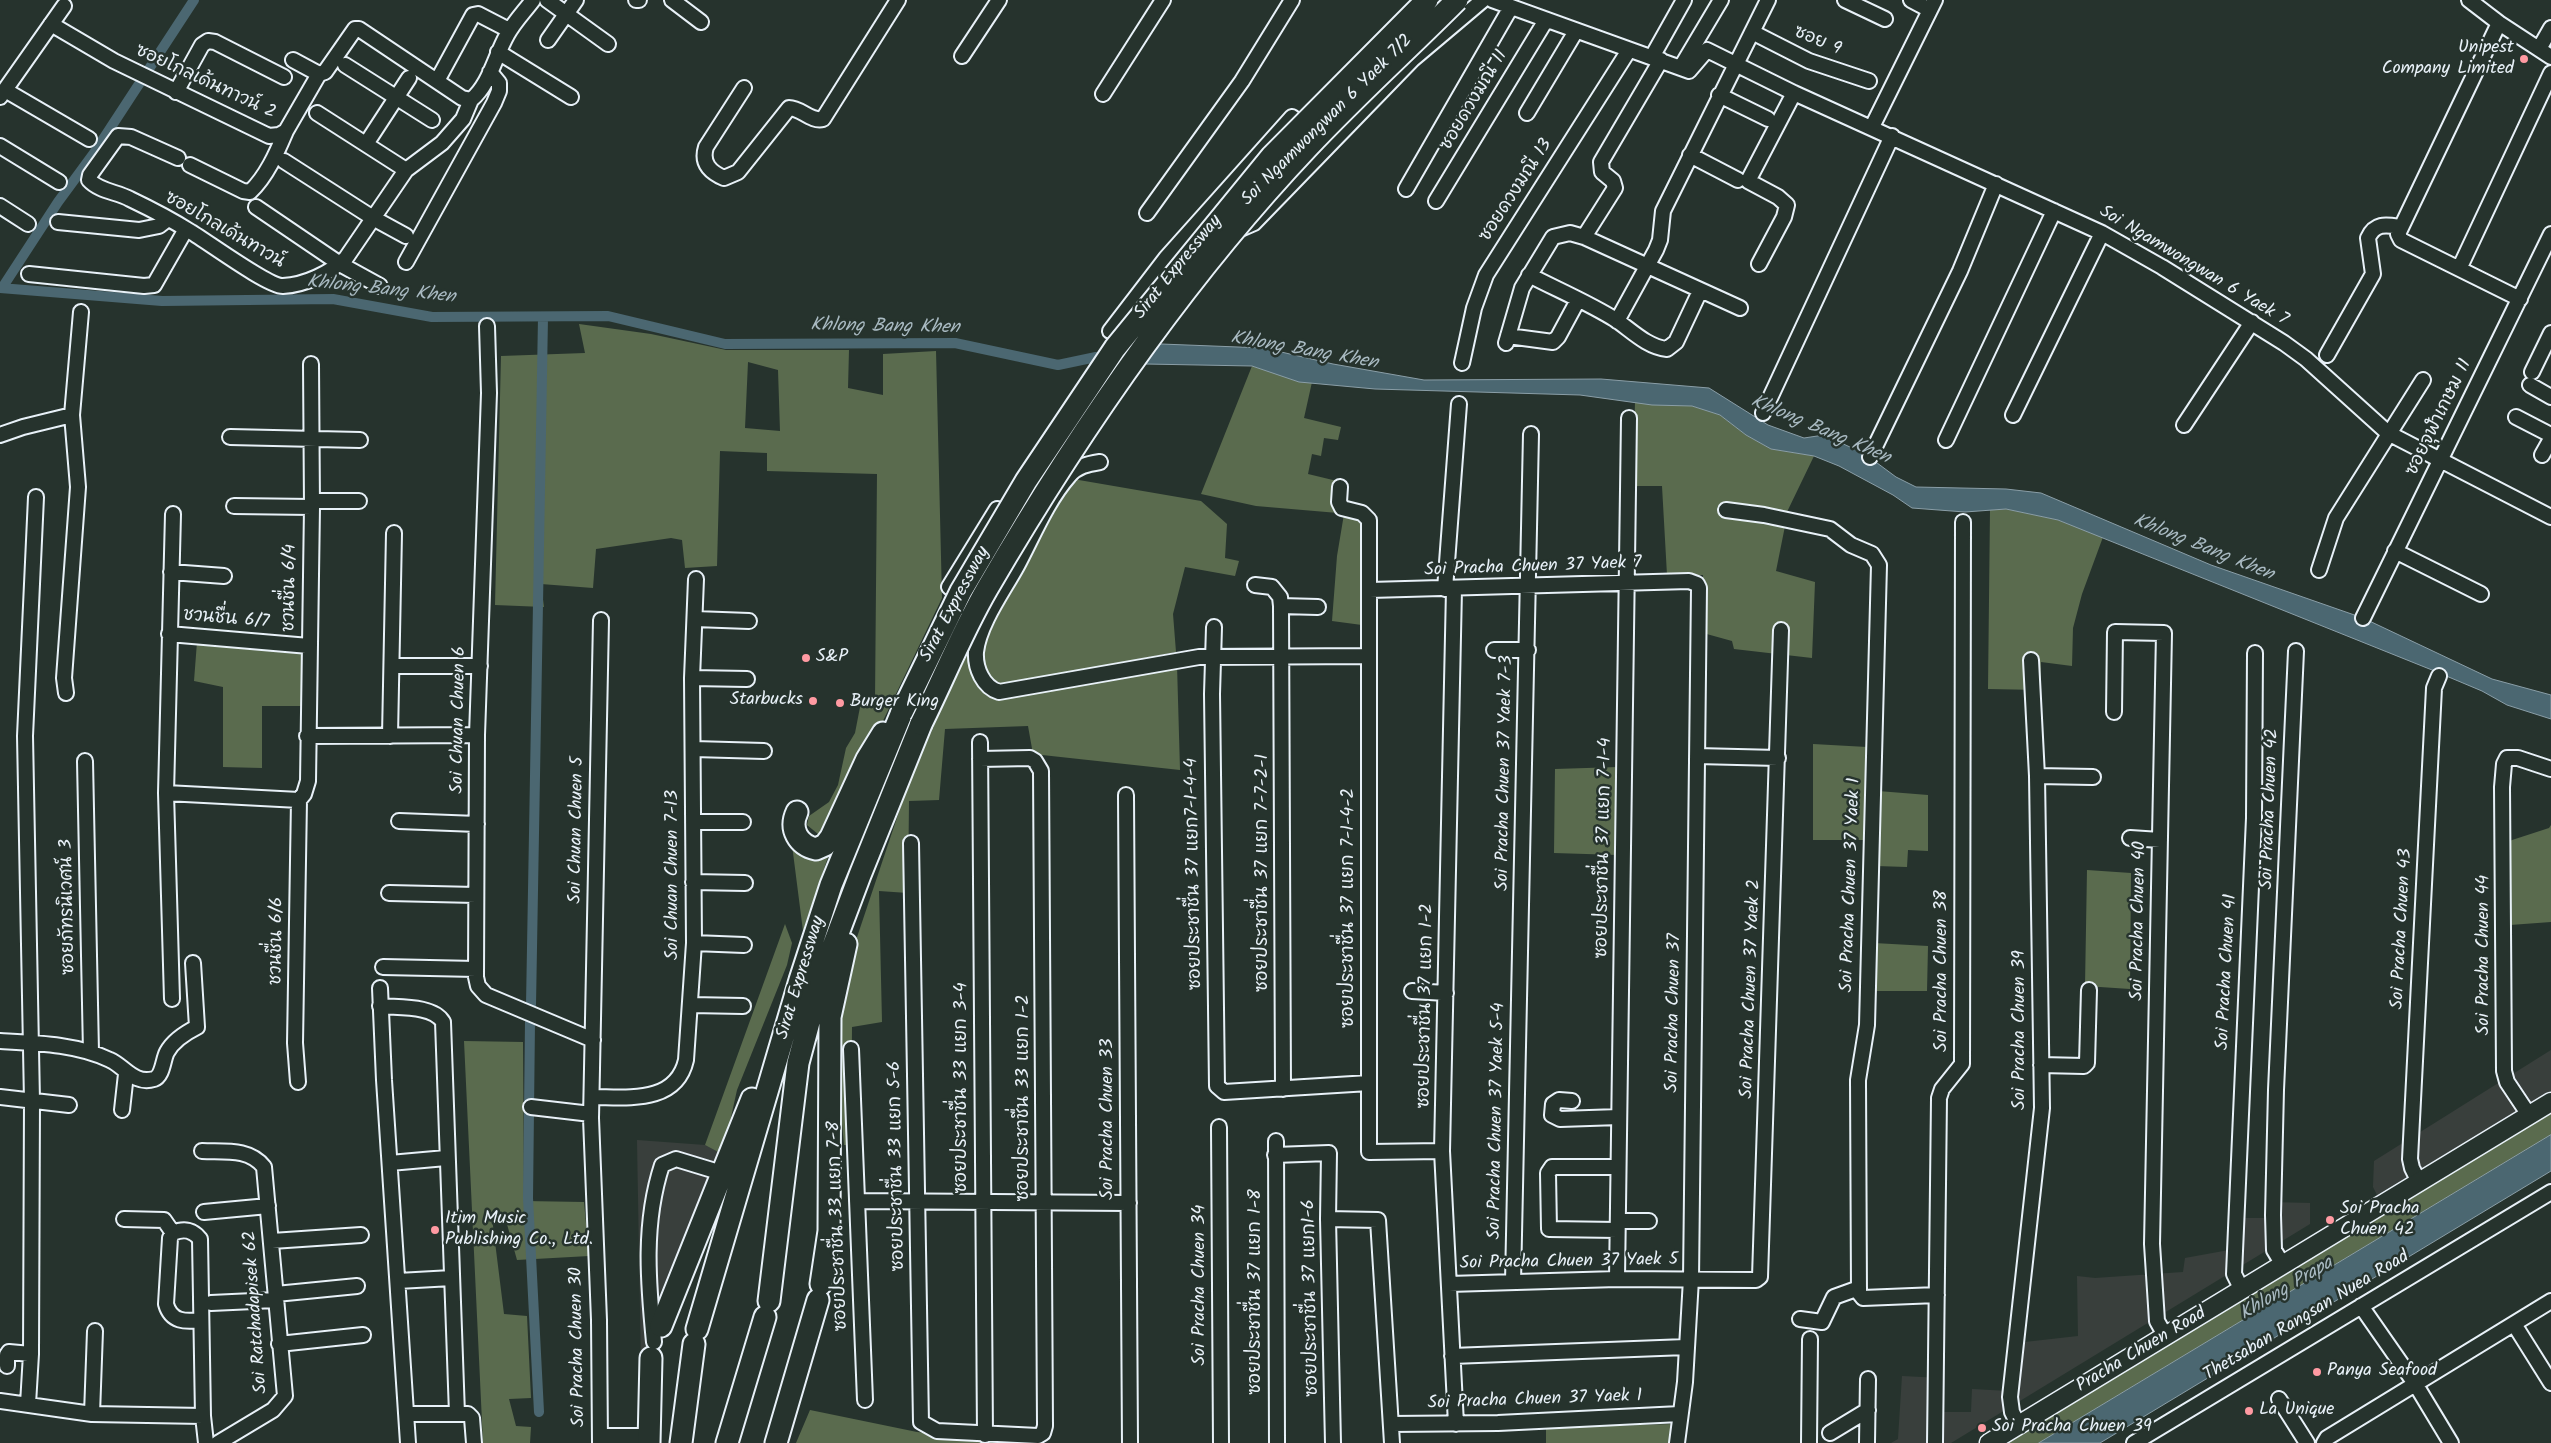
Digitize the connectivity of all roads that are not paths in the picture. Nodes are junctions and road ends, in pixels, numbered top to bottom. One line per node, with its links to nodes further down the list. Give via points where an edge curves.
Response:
1 (533, 0): 28 (street, ซอยโกลเด้นทาวน์)
2 (547, 0): 21 (street)
3 (576, 0): 21 (street)
4 (672, 0): 24 (street)
5 (898, 0): 49 (street, via 823,119 816,120 789,108 738,172 724,178 708,169 703,154)
6 (999, 0): 36 (street)
7 (1163, 0): 53 (street)
8 (1292, 0): 80 (street, via 1242,81)
9 (1427, 0): 184 (highway, Sirat Expressway, bridge, via 1272,156 1115,348 1026,481 961,591)
10 (1457, 0): 209 (highway, Sirat Expressway, bridge, via 1308,147 1203,269 1059,472 986,591 921,724)
11 (1483, 0): 68 (street, Soi Ngamwongwan 6 Yaek 7/2, via 1414,59)
12 (1684, 0): 37 (street)
13 (1721, 0): 41 (street)
14 (1768, 0): 30 (street)
15 (1845, 0): 23 (street)
16 (1911, 0): 19 (street)
17 (2469, 0): 25 (street)
18 (1502, 3): 22 (street); 75 (street)
19 (1933, 5): 62 (street)
20 (64, 6): 26 (street)
21 (567, 13): 31 (street); 32 (street)
22 (1546, 20): 29 (street); 76 (street, ซอยดวงมณี 11)
23 (1885, 20)
24 (701, 22)
25 (2499, 23): 35 (street); 85 (street)
26 (51, 24): 50 (street, ซอยโกลเด้นทาวน์ 2); 51 (street)
27 (2551, 28): 35 (street)
28 (509, 30): 34 (street, ซอยโกลเด้นทาวน์); 47 (street, via 478,14 473,15)
29 (1576, 30): 33 (street); 59 (street)
30 (1752, 32): 40 (street); 48 (street, ซอย 9, via 1809,61)
31 (548, 40)
32 (608, 44)
33 (1629, 50): 37 (street); 112 (street, ซอยดวงมณี 13, via 1490,266 1474,308)
34 (498, 52): 42 (street, ซอยโกลเด้นทาวน์); 56 (street)
35 (2545, 53)
36 (962, 56)
37 (1656, 59): 41 (street); 90 (street, via 1600,168 1614,181 1615,188)
38 (292, 60): 44 (street)
39 (345, 65): 55 (street)
40 (1735, 65): 41 (street, Soi Ngamwongwan 6 Yaek 7, via 1707,50 1688,71); 52 (street, Soi Ngamwongwan 6 Yaek 7); 54 (street)
41 (1682, 67)
42 (490, 72): 57 (street, ซอยโกลเด้นทาวน์); 91 (street, via 499,83 494,103)
43 (2551, 72): 95 (street)
44 (319, 74): 47 (street, ซอยโกลเด้นทาวน์ 2, via 329,68 354,29 359,29); 63 (street, ซอยโกลเด้นทาวน์ 2)
45 (284, 77): 50 (street, via 208,41 202,44)
46 (409, 78): 55 (street)
47 (437, 81): 57 (street, via 462,98)
48 (1869, 82)
49 (744, 88)
50 (176, 92): 63 (street, ซอยโกลเด้นทาวน์ 2, via 269,136)
51 (2, 93): 65 (street)
52 (1794, 93): 62 (street, Soi Ngamwongwan 6 Yaek 7); 93 (street, via 1748,181 1787,205)
53 (1103, 94)
54 (1719, 95): 60 (street); 69 (street)
55 (396, 97): 61 (street); 66 (street)
56 (571, 97)
57 (471, 100): 71 (street, ซอยโกลเด้นทาวน์, via 463,119 442,143)
58 (317, 113): 66 (street)
59 (1527, 113)
60 (1768, 119)
61 (432, 120)
62 (1872, 127): 64 (street, Soi Ngamwongwan 6 Yaek 7)
63 (286, 131): 82 (street, ซอยโกลเด้นทาวน์, via 278,151 250,192 131,137 118,136 89,180)
64 (1892, 136): 74 (street, Soi Ngamwongwan 6 Yaek 7); 117 (street)
65 (89, 139)
66 (366, 144): 71 (street)
67 (0, 146): 73 (street)
68 (1328, 146): 107 (street, via 1292,117 1166,258); 108 (street, Soi Ngamwongwan 6 Yaek 7/2, via 1254,223 1224,236)
69 (1690, 155): 72 (street); 94 (street, via 1663,211 1660,240)
70 (284, 161): 81 (street)
71 (406, 170): 81 (street, ซอยโกลเด้นทาวน์)
72 (1738, 180)
73 (59, 182)
74 (1996, 184): 79 (street, Soi Ngamwongwan 6 Yaek 7); 132 (street, via 1960,271)
75 (1406, 189)
76 (1436, 201)
77 (0, 206): 84 (street)
78 (256, 207): 92 (street)
79 (2054, 211): 87 (street, Soi Ngamwongwan 6 Yaek 7); 130 (street)
80 (1147, 213)
81 (373, 218): 89 (street); 92 (street, ซอยโกลเด้นทาวน์)
82 (168, 219): 83 (street, via 159,226 139,230); 86 (street, ซอยโกลเด้นทาวน์)
83 (58, 222)
84 (28, 224)
85 (2402, 227): 95 (street, via 2398,234 2401,240); 110 (street, via 2378,226 2370,233 2373,274)
86 (186, 229): 92 (street, ซอยโกลเด้นทาวน์, via 282,287 317,277); 96 (street, via 154,285)
87 (2102, 233): 105 (street, Soi Ngamwongwan 6 Yaek 7); 119 (street)
88 (2551, 234): 100 (street, ซอยจุฬาเกษม 11)
89 (406, 236)
90 (1584, 237): 94 (street); 97 (street, via 1570,233 1553,237)
91 (406, 262)
92 (340, 264): 98 (street)
93 (1759, 264)
94 (1646, 266): 99 (street); 104 (street)
95 (2460, 267): 100 (street)
96 (29, 274)
97 (1529, 275): 101 (street); 101 (street, via 1517,301 1507,340 1552,342)
98 (380, 286)
99 (1700, 291): 102 (street); 104 (street, via 1676,342 1667,349 1635,335)
100 (2520, 298): 133 (street, ซอยจุฬาเกษม 11)
101 (1578, 300): 104 (street)
102 (1740, 308)
103 (81, 312): 118 (street)
104 (1617, 321)
105 (2252, 322): 122 (street); 123 (street, Soi Ngamwongwan 6 Yaek 7, via 2306,359)
106 (488, 326): 178 (street, Soi Chuan Chuen 6, via 489,393)
107 (1110, 331)
108 (1140, 332)
109 (2551, 333): 111 (street)
110 (2327, 355)
111 (2546, 357): 115 (street, via 2531,379)
112 (1462, 363)
113 (311, 364): 128 (street, ชวนชื่น 6/4)
114 (2423, 380): 123 (street)
115 (2551, 397)
116 (1458, 404): 156 (street, ซอยประชาชื่น 37 แยก 1-2)
117 (1763, 413)
118 (72, 415): 125 (street); 182 (street, via 78,487 64,678)
119 (2013, 415)
120 (2516, 417): 127 (street)
121 (1629, 418): 151 (street, ซอยประชาชื่น 37 แยก 7-1-4)
122 (2184, 425)
123 (2388, 433): 133 (street, Soi Ngamwongwan 6 Yaek 7); 147 (street, via 2336,518)
124 (1531, 434): 155 (street, Soi Pracha Chuen 37 Yaek 7-3)
125 (0, 435)
126 (230, 437): 128 (street)
127 (2551, 437): 131 (street)
128 (310, 440): 129 (street); 139 (street, ชวนชื่น 6/4)
129 (360, 440)
130 (1946, 440)
131 (2542, 455)
132 (1870, 457)
133 (2440, 461): 143 (street, Soi Ngamwongwan 6 Yaek 7); 146 (street, ซอยจุฬาเกษม 11)
134 (1100, 462): 135 (street, via 1086,464)
135 (1070, 475): 154 (street, via 1032,454); 175 (street, via 1050,504 980,634 976,654 984,682 999,692 1168,660)
136 (1340, 487): 157 (street, ซอยประชาชื่น 37 แยก 7-1-4-2, via 1342,508 1362,512 1369,520)
137 (36, 497): 231 (street, via 26,736)
138 (359, 501): 139 (street)
139 (312, 504): 140 (street); 168 (street, ชวนชื่น 6/4)
140 (234, 506)
141 (1726, 510): 282 (street, Soi Pracha Chuen 37 Yaek 1, via 1764,514 1830,529 1851,545 1872,554 1878,565 1867,1025 1858,1080)
142 (173, 514): 148 (street)
143 (2551, 518)
144 (1963, 522): 284 (street, Soi Pracha Chuen 38, via 1962,1064 1942,1089 1939,1098)
145 (394, 533): 177 (street)
146 (2395, 550): 158 (street); 161 (street, ซอยจุฬาเกษม 11)
147 (2319, 570)
148 (171, 572): 149 (street); 167 (street)
149 (224, 576)
150 (696, 579): 162 (street, Soi Chuan Chuen 7-13)
151 (1626, 584): 152 (street, Soi Pracha Chuen 37 Yaek 7, via 1689,581); 155 (street, Soi Pracha Chuen 37 Yaek 7); 249 (street, ซอยประชาชื่น 37 แยก 7-1-4)
152 (1697, 584): 191 (street, Soi Pracha Chuen 37, via 1700,592)
153 (1254, 585): 159 (street, via 1272,587 1280,597)
154 (949, 587)
155 (1529, 587): 156 (street, Soi Pracha Chuen 37 Yaek 7); 170 (street, Soi Pracha Chuen 37 Yaek 7-3)
156 (1449, 589): 157 (street, Soi Pracha Chuen 37 Yaek 7); 224 (street, ซอยประชาชื่น 37 แยก 1-2)
157 (1370, 590): 174 (street, ซอยประชาชื่น 37 แยก 7-1-4-2)
158 (2481, 594)
159 (1281, 606): 160 (street); 173 (street, ซอยประชาชื่น 37 แยก 7-7-2-1)
160 (1318, 607)
161 (2363, 618)
162 (695, 619): 164 (street); 180 (street, Soi Chuan Chuen 7-13)
163 (601, 620): 230 (street, Soi Chuan Chuen 5)
164 (749, 621)
165 (1214, 627): 175 (street, ซอยประชาชื่น 37 แยก7-1-4-4)
166 (1781, 630): 192 (street, Soi Pracha Chuen 37 Yaek 2)
167 (169, 634): 168 (street, ชวนชื่น 6/7); 198 (street)
168 (309, 646): 186 (street, ชวนชื่น 6/4)
169 (1494, 650): 170 (street)
170 (1528, 650): 216 (street, Soi Pracha Chuen 37 Yaek 7-3)
171 (2296, 651): 274 (street, Soi Pracha Chuen 42, via 2273,1215 2274,1250)
172 (2255, 653): 283 (street, Soi Pracha Chuen 41, via 2254,818 2234,1274)
173 (1283, 656): 174 (street); 175 (street); 238 (street, ซอยประชาชื่น 37 แยก 7-7-2-1)
174 (1368, 656): 237 (street, ซอยประชาชื่น 37 แยก 7-1-4-2)
175 (1214, 657): 238 (street, ซอยประชาชื่น 37 แยก7-1-4-4, via 1216,1082 1219,1090 1224,1092)
176 (2031, 660): 196 (street, Soi Pracha Chuen 39)
177 (393, 666): 178 (street); 187 (street)
178 (480, 666): 185 (street, Soi Chuan Chuen 6)
179 (2439, 676): 258 (street, Soi Pracha Chuen 43, via 2434,688 2410,1158)
180 (692, 678): 181 (street); 189 (street, Soi Chuan Chuen 7-13)
181 (747, 679)
182 (66, 693)
183 (2114, 712): 207 (street, Soi Pracha Chuen 40, via 2115,632 2164,632)
184 (901, 715): 201 (highway, via 881,735 866,759 832,837 825,845 816,849 800,843 795,821); 220 (highway, Sirat Expressway, via 832,885)
185 (477, 735): 187 (street); 205 (street, Soi Chuan Chuen 6)
186 (307, 736): 187 (street); 200 (street, ชวนชื่น 6/4, via 307,788)
187 (390, 736)
188 (980, 742): 193 (street, ซอยประชาชื่น 33 แยก 3-4)
189 (694, 749): 190 (street); 203 (street, Soi Chuan Chuen 7-13)
190 (764, 751)
191 (1697, 756): 192 (street); 277 (street, Soi Pracha Chuen 37)
192 (1778, 758): 277 (street, Soi Pracha Chuen 37 Yaek 2, via 1762,1272 1756,1280)
193 (980, 759): 262 (street, ซอยประชาชื่น 33 แยก 3-4); 263 (street, ซอยประชาชื่น 33 แยก 1-2, via 1030,758 1041,771)
194 (85, 761): 233 (street, ซอยภัทรนิเวศน์ 3)
195 (2551, 768): 248 (street, Soi Pracha Chuen 44, via 2507,758 2502,787 2504,1072)
196 (2037, 776): 197 (street); 234 (street, Soi Pracha Chuen 39)
197 (2093, 777)
198 (166, 793): 200 (street); 225 (street)
199 (1126, 796): 264 (street, Soi Pracha Chuen 33)
200 (299, 800): 236 (street, ชวนชื่น 6/6, via 295,1043)
201 (798, 812)
202 (399, 820): 205 (street)
203 (692, 822): 204 (street); 210 (street, Soi Chuan Chuen 7-13)
204 (743, 822)
205 (477, 824): 213 (street, Soi Chuan Chuen 6)
206 (2130, 838): 207 (street)
207 (2160, 840): 294 (street, Soi Pracha Chuen 40, via 2152,1244 2157,1321)
208 (911, 843): 261 (street, ซอยประชาชื่น 33 แยก 5-6)
209 (860, 875): 328 (highway, Sirat Expressway, via 820,981 798,1063 767,1309); 329 (highway, via 830,1017 829,1231 819,1292)
210 (693, 882): 211 (street); 214 (street, Soi Chuan Chuen 7-13)
211 (745, 883)
212 (390, 893): 213 (street)
213 (476, 895): 219 (street, Soi Chuan Chuen 6)
214 (694, 943): 215 (street); 226 (street, Soi Chuan Chuen 7-13)
215 (744, 945)
216 (1521, 960): 279 (street, Soi Pracha Chuen 37 Yaek 5-4)
217 (193, 963): 235 (street, via 197,1027 175,1042 158,1076 144,1079)
218 (383, 967): 219 (street)
219 (476, 969): 230 (street, Soi Chuan Chuen 6, via 478,986 486,995)
220 (800, 980): 257 (highway); 327 (highway, Sirat Expressway, via 695,1336)
221 (380, 988): 227 (street)
222 (2089, 990): 234 (street, via 2087,1063 2078,1067)
223 (1412, 991): 224 (street)
224 (1446, 992): 252 (street, ซอยประชาชื่น 37 แยก 1-2)
225 (172, 999)
226 (691, 1005): 228 (street); 240 (street, Soi Chuan Chuen 7-13, via 684,1070 671,1086 648,1096)
227 (380, 1006): 254 (street, via 431,1012 439,1015 443,1022); 255 (street)
228 (743, 1006)
229 (0, 1040): 231 (street)
230 (593, 1040): 240 (street, Soi Pracha Chuen 30)
231 (31, 1042): 233 (street); 241 (street)
232 (851, 1050): 260 (street, ซอยประชาชื่น 33 แยก 7-8)
233 (91, 1052): 235 (street, via 112,1060)
234 (2041, 1065): 317 (street, Soi Pracha Chuen 39, via 2042,1108 2010,1397 2012,1412)
235 (126, 1074): 246 (street)
236 (298, 1082)
237 (1369, 1083): 238 (street); 252 (street, ซอยประชาชื่น 37 แยก 7-1-4-2, via 1369,1152)
238 (1283, 1090)
239 (0, 1097): 241 (street)
240 (593, 1097): 247 (street, Soi Pracha Chuen 30)
241 (32, 1101): 244 (street); 299 (street)
242 (1572, 1101): 249 (street, via 1559,1100 1553,1104 1552,1115 1560,1119)
243 (2551, 1102): 248 (main road, Pracha Chuen Road)
244 (69, 1105)
245 (531, 1107): 247 (street)
246 (122, 1110)
247 (591, 1114): 320 (street, Soi Pracha Chuen 30)
248 (2529, 1116): 258 (main road, Pracha Chuen Road)
249 (1619, 1117): 256 (street, ซอยประชาชื่น 37 แยก 7-1-4)
250 (1219, 1127): 331 (street, Soi Pracha Chuen 34)
251 (202, 1151): 265 (street, Soi Ratchadapisek 62, via 248,1153 258,1159 264,1167)
252 (1442, 1151): 280 (street, ซอยประชาชื่น 37 แยก 1-2)
253 (1329, 1153): 268 (street, ซอยประชาชื่น 37 แยก1-6); 332 (street, ซอยประชาชื่น 37 แยก 1-8, via 1275,1148)
254 (446, 1158): 255 (street); 275 (street)
255 (390, 1163): 278 (street)
256 (1618, 1167): 270 (street, ซอยประชาชื่น 37 แยก 7-1-4); 270 (street, via 1552,1167 1548,1172 1549,1229)
257 (722, 1173): 296 (highway); 296 (street, via 676,1159 662,1165 652,1199 648,1237 649,1294)
258 (2419, 1182): 274 (main road, Pracha Chuen Road)
259 (2551, 1192): 288 (street, Thetsaban Rangsan Nuea Road)
260 (857, 1201): 261 (street); 306 (street, ซอยประชาชื่น 33 แยก 7-8)
261 (918, 1202): 262 (street); 319 (street, ซอยประชาชื่น 33 แยก 5-6, via 921,1422 937,1430)
262 (983, 1202): 263 (street); 319 (street, ซอยประชาชื่น 33 แยก 3-4)
263 (1044, 1203): 264 (street); 319 (street, ซอยประชาชื่น 33 แยก 1-2, via 1045,1426 1038,1436)
264 (1129, 1203): 330 (street, Soi Pracha Chuen 33)
265 (268, 1206): 266 (street); 273 (street, Soi Ratchadapisek 62)
266 (204, 1212)
267 (124, 1219): 271 (street, via 164,1220)
268 (1328, 1219): 315 (street, via 1378,1220); 333 (street, ซอยประชาชื่น 37 แยก1-6)
269 (1649, 1221): 270 (street)
270 (1618, 1225): 276 (street, ซอยประชาชื่น 37 แยก 7-1-4)
271 (173, 1233): 290 (street, via 181,1230 195,1233 200,1240); 290 (street, via 170,1238 168,1312 186,1322)
272 (361, 1235): 273 (street)
273 (272, 1241): 285 (street, Soi Ratchadapisek 62)
274 (2283, 1266): 283 (main road, Pracha Chuen Road)
275 (452, 1278): 278 (street); 312 (street)
276 (1617, 1279): 277 (street, Soi Pracha Chuen 37 Yaek 5); 279 (street, Soi Pracha Chuen 37 Yaek 5)
277 (1690, 1279): 298 (street, Soi Pracha Chuen 37)
278 (398, 1281): 311 (street)
279 (1513, 1282): 280 (street, Soi Pracha Chuen 37 Yaek 5)
280 (1449, 1284): 300 (street, ซอยประชาชื่น 37 แยก 1-2)
281 (357, 1286): 285 (street)
282 (1858, 1288): 284 (street, via 1863,1298); 289 (street, via 1834,1298 1822,1322)
283 (2242, 1290): 294 (main road, Pracha Chuen Road)
284 (1937, 1295): 338 (street, Soi Pracha Chuen 38)
285 (275, 1297): 287 (street); 297 (street, Soi Ratchadapisek 62)
286 (2551, 1301): 291 (street)
287 (211, 1303)
288 (2361, 1306): 304 (street); 322 (street, Thetsaban Rangsan Nuea Road)
289 (1800, 1319)
290 (201, 1320): 314 (street)
291 (2514, 1324): 303 (street); 304 (street)
292 (95, 1331): 310 (street)
293 (363, 1335): 297 (street)
294 (2166, 1337): 317 (main road, Pracha Chuen Road)
295 (1810, 1339): 336 (street)
296 (655, 1342): 321 (highway)
297 (279, 1344): 324 (street, Soi Ratchadapisek 62, via 285,1396 273,1410)
298 (1686, 1347): 300 (street); 313 (street, Soi Pracha Chuen 37)
299 (31, 1354): 301 (street, via 9,1352); 308 (street)
300 (1452, 1356): 316 (street, ซอยประชาชื่น 37 แยก 1-2)
301 (7, 1366)
302 (1868, 1379): 309 (street)
303 (2551, 1383)
304 (2416, 1385): 341 (street); 342 (street)
305 (2279, 1399): 340 (street)
306 (865, 1400)
307 (0, 1401): 308 (street)
308 (28, 1404): 310 (street)
309 (1868, 1410): 318 (street); 337 (street)
310 (92, 1414): 314 (street)
311 (406, 1414): 312 (street); 325 (street)
312 (457, 1414): 326 (street, via 468,1414 472,1418)
313 (1680, 1414): 316 (street, Soi Pracha Chuen 37 Yaek 1); 335 (street, Soi Pracha Chuen 37)
314 (203, 1416): 323 (street)
315 (1392, 1424): 316 (street, Soi Pracha Chuen 37 Yaek 1); 334 (street)
316 (1456, 1424)
317 (2019, 1426): 339 (main road, Pracha Chuen Road)
318 (1830, 1433)
319 (985, 1435)
320 (600, 1440): 321 (street)
321 (649, 1440)
322 (2142, 1441)
323 (206, 1443)
324 (218, 1443)
325 (408, 1443)
326 (474, 1443)
327 (681, 1443)
328 (726, 1443)
329 (776, 1443)
330 (1130, 1443)
331 (1221, 1443)
332 (1277, 1443)
333 (1333, 1443)
334 (1392, 1443)
335 (1677, 1443)
336 (1808, 1443)
337 (1867, 1443)
338 (1935, 1443)
339 (1989, 1443)
340 (2307, 1443)
341 (2323, 1443)
342 (2451, 1443)

